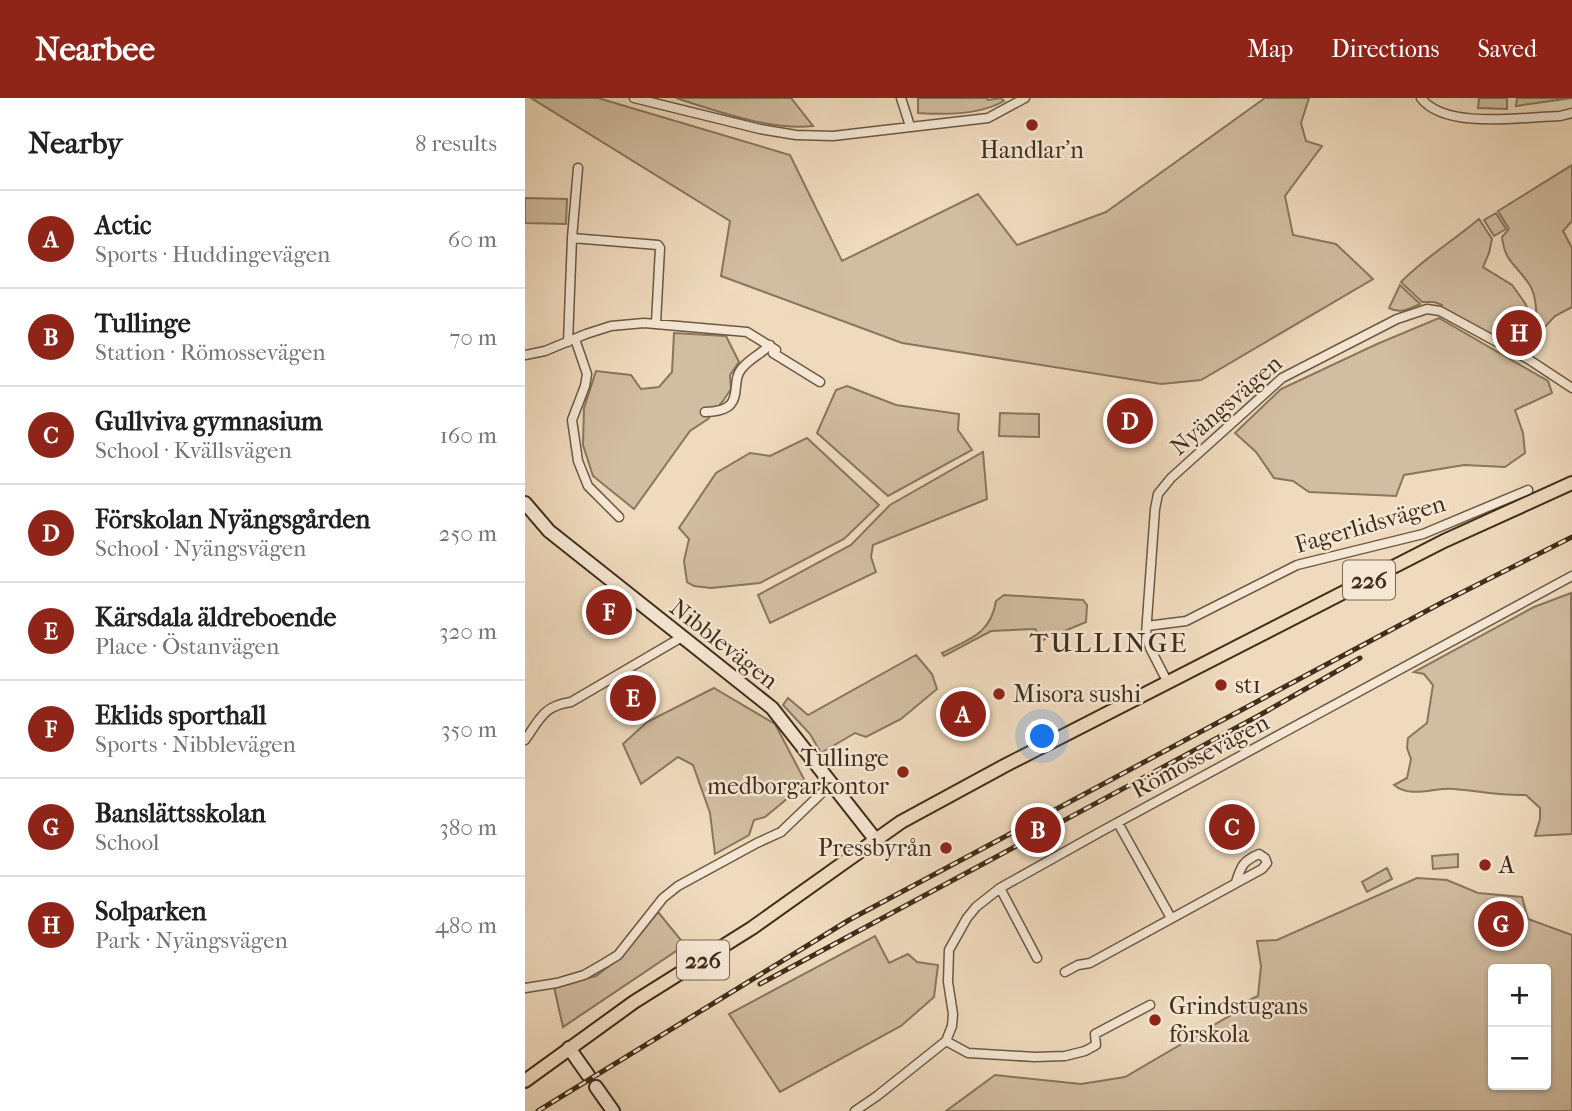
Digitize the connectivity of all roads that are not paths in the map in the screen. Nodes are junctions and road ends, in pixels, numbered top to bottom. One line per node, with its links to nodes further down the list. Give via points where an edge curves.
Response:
1 (634, 98): 5 (street)
2 (901, 98): 7 (street)
3 (1025, 98): 7 (street, via 988,118)
4 (1422, 98): 6 (street, via 1441,113 1471,119)
5 (654, 100): 7 (street, via 796,135 833,136)
6 (1572, 113)
7 (910, 126)
8 (578, 168): 9 (street)
9 (572, 238): 10 (street, via 658,245); 11 (street)
10 (656, 323): 11 (street, via 611,326); 12 (street, via 747,332)
11 (571, 340): 13 (street); 20 (street, via 587,374 572,420 577,461 588,486)
12 (770, 345): 14 (street, via 776,350 773,353); 16 (street, via 743,367 733,402)
13 (525, 355)
14 (820, 382)
15 (1572, 388): 22 (street, Nyängsvägen, via 1440,311 1427,309 1397,318 1297,369 1271,387 1159,494)
16 (705, 412)
17 (1572, 483): 24 (main road, 226, via 1444,541)
18 (1528, 490): 22 (street, Fagerlidsvägen, via 1423,534 1297,565 1186,621)
19 (525, 503): 23 (street, Nibblevägen, via 549,531)
20 (619, 517)
21 (1571, 578): 27 (street, Römossevägen)
22 (1147, 626): 24 (street, Nyängsvägen, via 1150,648)
23 (682, 637): 25 (street, via 572,702 548,710); 26 (street, Nibblevägen, via 772,708)
24 (1168, 683): 28 (main road, 226, via 995,771)
25 (525, 740)
26 (832, 783): 28 (street, Nibblevägen); 34 (street, via 781,832 663,898 618,955 584,975)
27 (1118, 823): 30 (street, Römossevägen); 31 (street)
28 (875, 839): 37 (main road, 226, via 752,928)
29 (1236, 882): 31 (street)
30 (1000, 888): 32 (street); 36 (street, Römossevägen, via 967,918 950,950 953,1014)
31 (1171, 918): 33 (street)
32 (1037, 958)
33 (1065, 971)
34 (525, 988)
35 (1150, 1005): 36 (street, via 1095,1034 1096,1045 1065,1056 968,1053)
36 (946, 1041): 42 (street)
37 (569, 1048): 38 (street); 39 (main road, 226)
38 (588, 1075)
39 (525, 1080)
40 (596, 1087): 41 (street)
41 (613, 1111)
42 (855, 1111)

